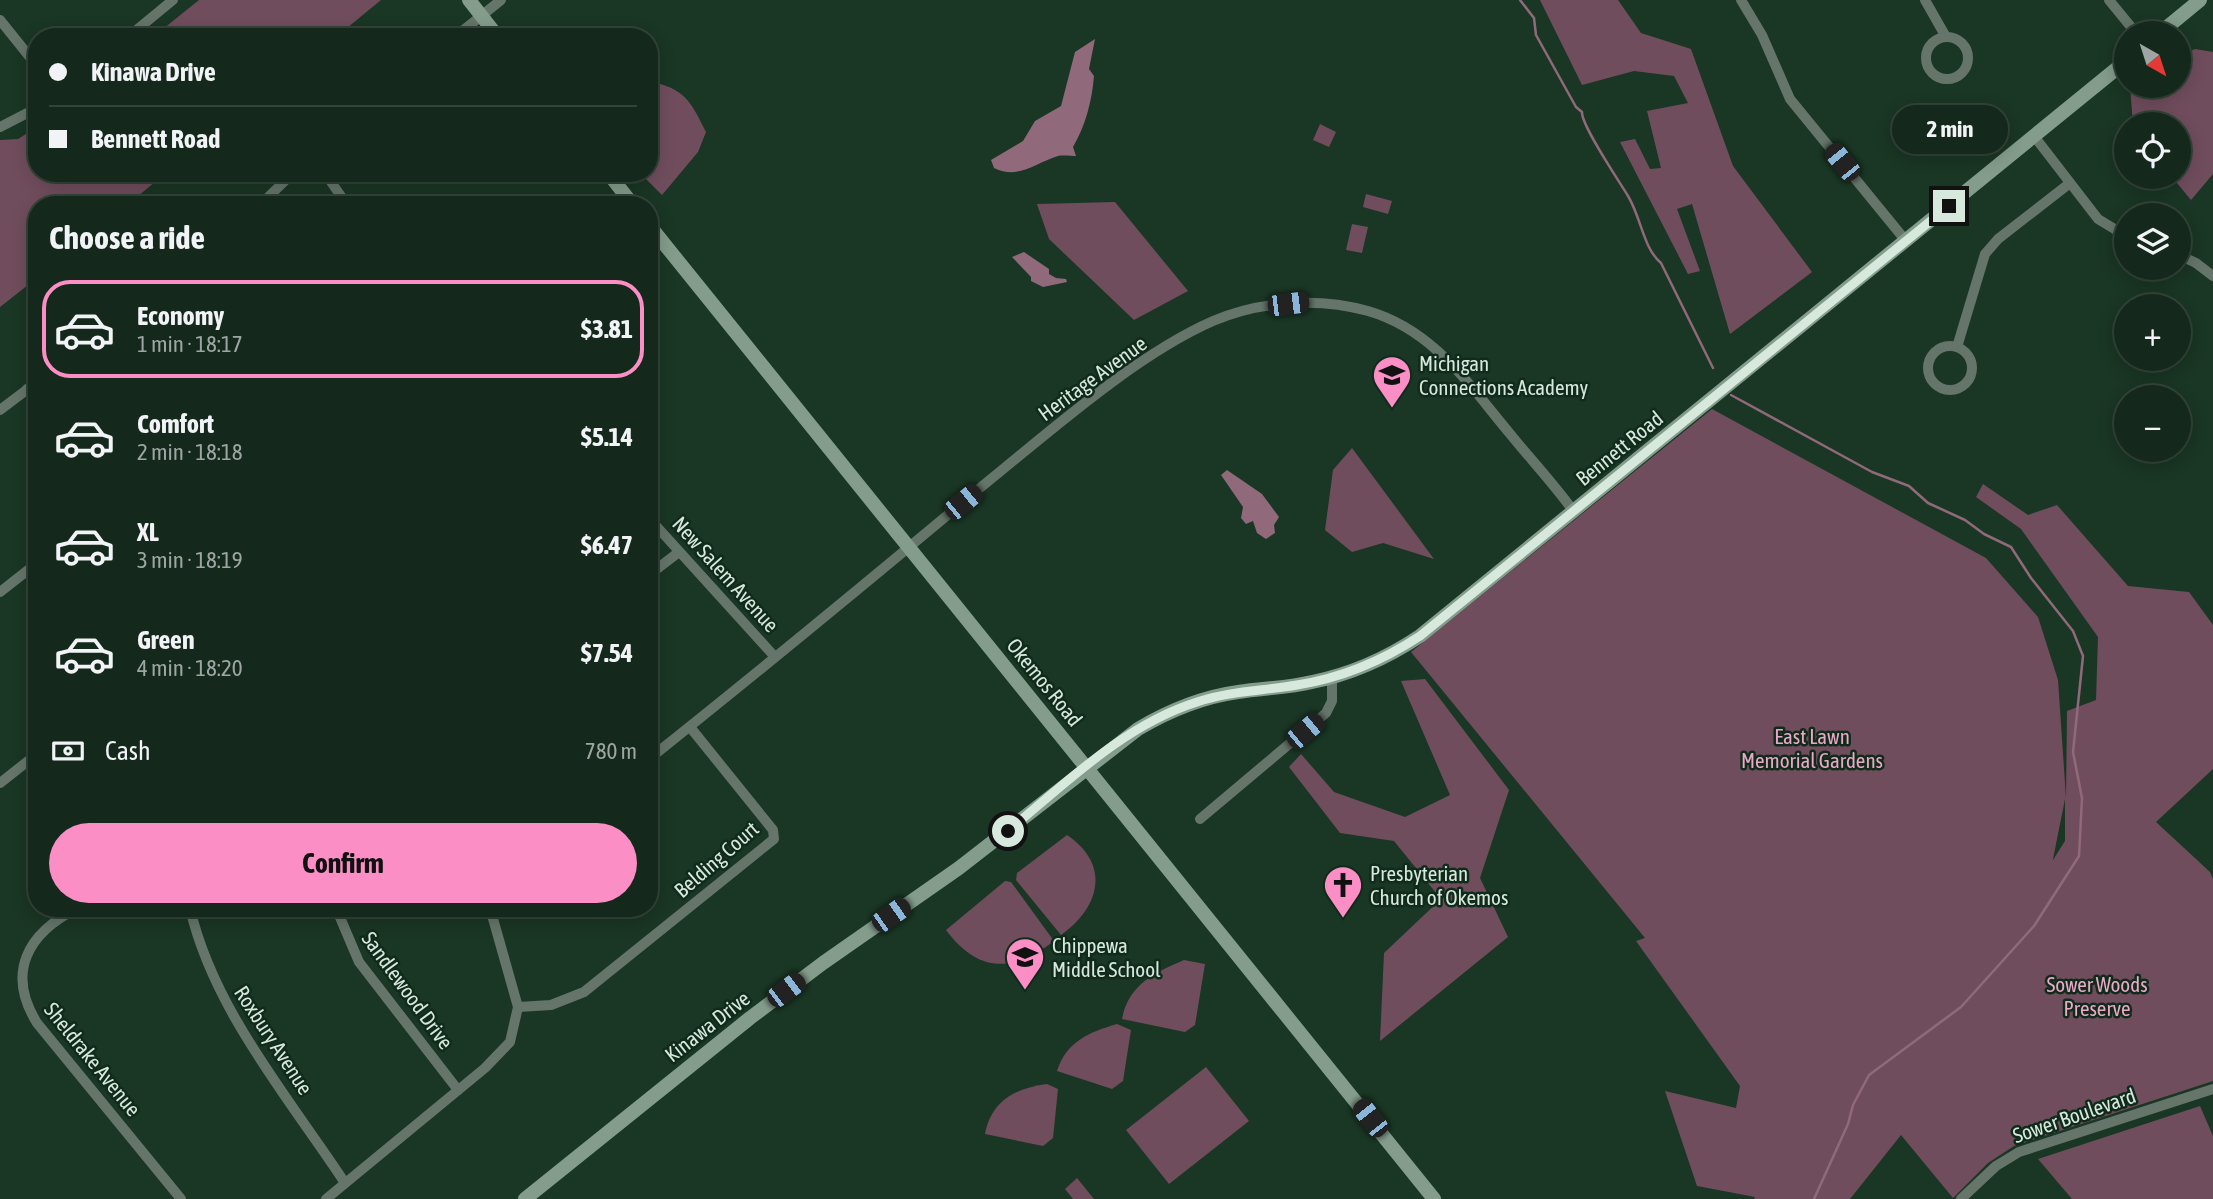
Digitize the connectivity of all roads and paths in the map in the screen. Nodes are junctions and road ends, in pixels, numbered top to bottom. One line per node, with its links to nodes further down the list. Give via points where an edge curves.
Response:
1 (173, 0): 12 (street)
2 (469, 0): 8 (street)
3 (502, 0): 8 (street)
4 (1741, 0): 28 (street, via 1790,99)
5 (1925, 0): 15 (street)
6 (2109, 0): 10 (street)
7 (2200, 0): 11 (street)
8 (481, 16): 13 (street); 14 (street)
9 (0, 20): 16 (street)
10 (2126, 21)
11 (2175, 21)
12 (139, 28)
13 (466, 28)
14 (491, 28)
15 (1946, 37): 15 (street, via 1931,44 1926,59 1933,74 1948,79 1963,72 1968,57 1961,42)
16 (28, 55)
17 (2114, 71): 20 (street, Bennett Road)
18 (28, 113): 19 (street)
19 (0, 127)
20 (2034, 136): 23 (street); 28 (street, Bennett Road)
21 (284, 182): 24 (street)
22 (615, 182): 25 (street)
23 (2070, 183): 26 (street, via 2098,219); 31 (street, via 1985,254)
24 (269, 196)
25 (626, 196)
26 (2114, 229)
27 (658, 236): 36 (street, Okemos Road)
28 (1906, 241): 34 (street, Bennett Road)
29 (2191, 262): 30 (street)
30 (2213, 276)
31 (1957, 347): 31 (street, via 1943,347 1928,361 1929,377 1940,388 1955,390 1971,375 1971,361)
32 (27, 389): 33 (street)
33 (0, 410)
34 (1574, 512): 36 (street, Heritage Avenue, via 1436,348 1409,328 1370,312 1310,302 1245,309 1179,340 1058,425); 42 (street, Bennett Road, via 1420,636 1378,661)
35 (658, 528): 37 (street, New Salem Avenue)
36 (908, 548): 41 (street, Heritage Avenue); 46 (street, Okemos Road)
37 (679, 552): 38 (street); 41 (street, New Salem Avenue)
38 (658, 568)
39 (28, 570): 40 (street)
40 (0, 592)
41 (775, 657): 43 (street, Heritage Avenue)
42 (1332, 678): 46 (street, Bennett Road, via 1221,695 1181,707 1138,729); 48 (street, via 1332,701 1326,713)
43 (690, 727): 44 (street, Heritage Avenue); 53 (street, Belding Court, via 773,830 774,839 584,992 559,1003)
44 (658, 752)
45 (28, 761): 47 (street)
46 (1086, 766): 59 (street, Kinawa Drive, via 960,868 730,1033); 60 (street, Okemos Road)
47 (0, 783)
48 (1200, 819)
49 (64, 917): 57 (street, Sheldrake Avenue, via 29,950 21,982 25,1004)
50 (193, 917): 56 (street, Roxbury Avenue, via 223,997)
51 (340, 917): 55 (street, Sandlewood Drive, via 359,962)
52 (493, 917): 53 (street)
53 (518, 1007): 55 (street, via 515,1030 502,1053)
54 (2213, 1089): 61 (street, Sower Boulevard, via 2019,1152 1996,1166)
55 (458, 1090): 56 (street)
56 (345, 1183): 58 (street)
57 (181, 1199)
58 (326, 1199)
59 (525, 1199)
60 (1434, 1199)
61 (1961, 1199)

